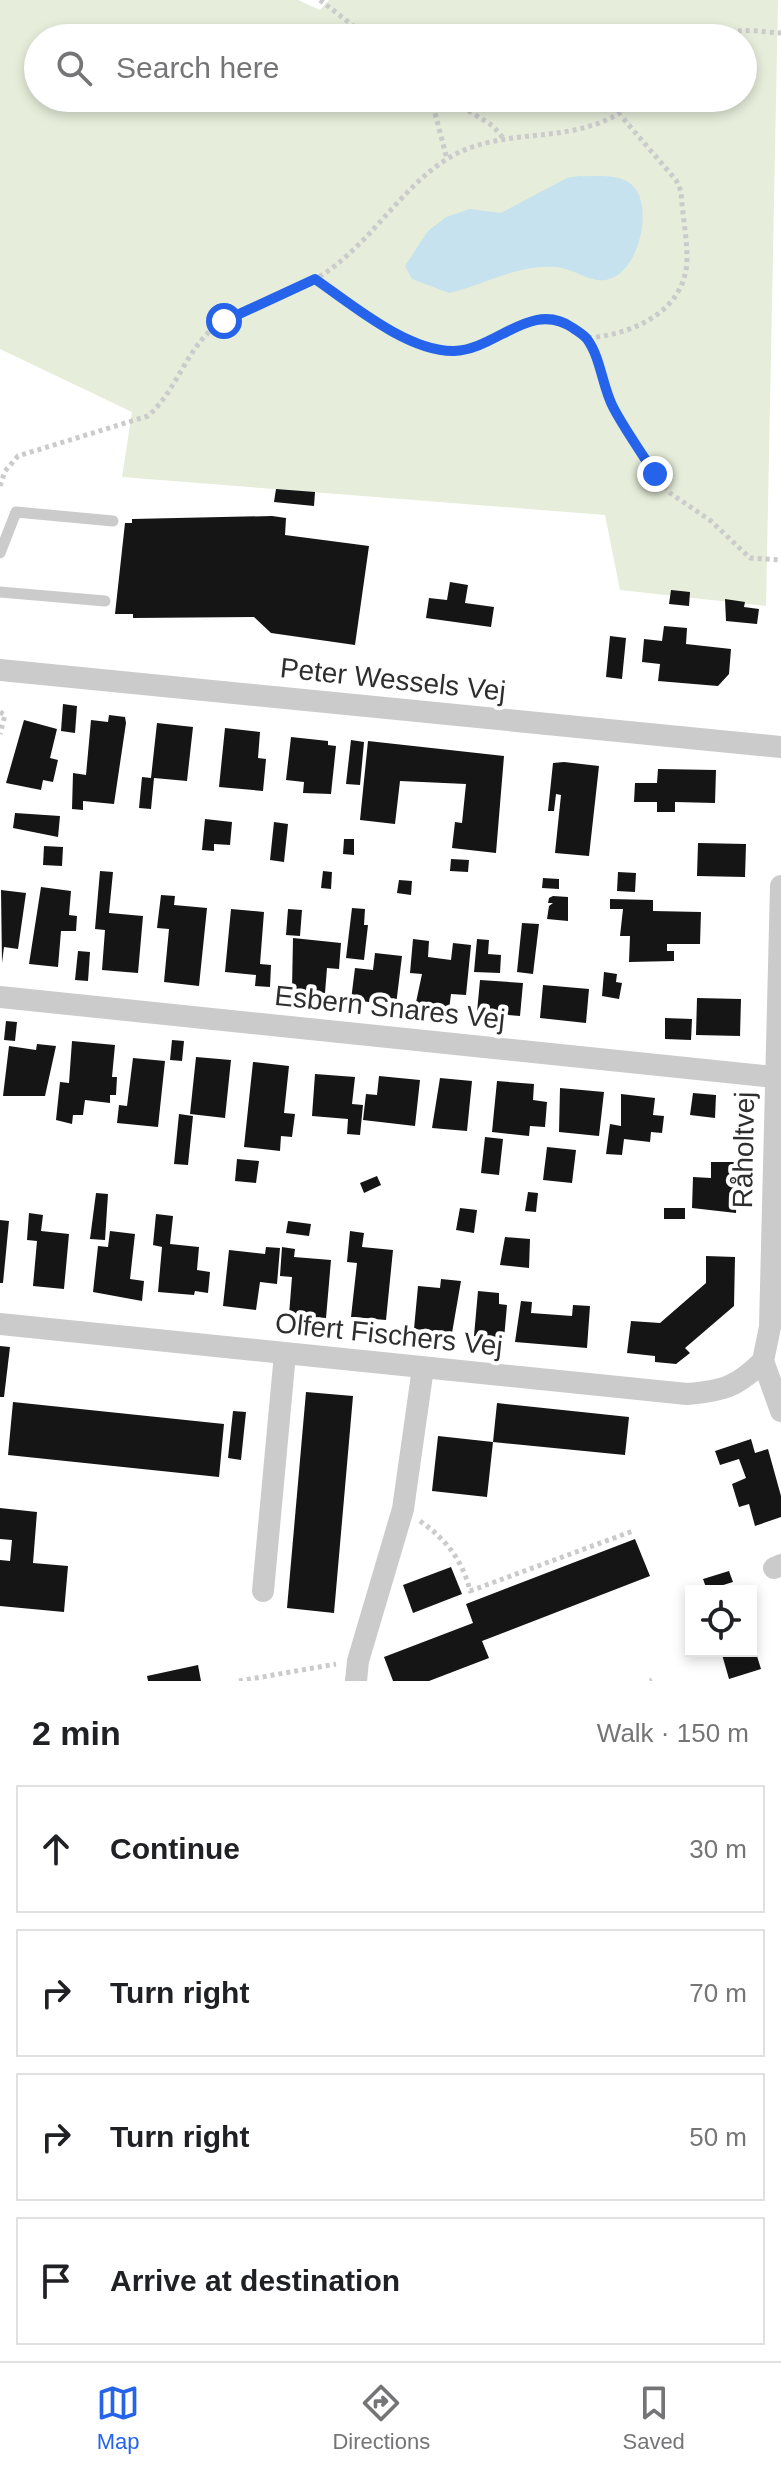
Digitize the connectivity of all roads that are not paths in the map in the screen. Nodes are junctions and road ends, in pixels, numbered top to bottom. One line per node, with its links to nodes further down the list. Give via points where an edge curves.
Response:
1 (113, 521): 2 (lane, via 16,512)
2 (0, 553)
3 (0, 592): 4 (lane)
4 (105, 601)
5 (0, 670): 6 (street, Peter Wessels Vej)
6 (781, 747)
7 (781, 886): 9 (street, Råholtvej)
8 (0, 997): 9 (street, Esbern Snares Vej)
9 (774, 1077): 12 (street, Råholtvej, via 770,1327)
10 (0, 1324): 11 (street, Olfert Fischers Vej)
11 (285, 1354): 13 (street, Olfert Fischers Vej); 15 (street)
12 (763, 1361): 13 (street, Olfert Fischers Vej, via 721,1391 687,1394); 14 (street)
13 (423, 1368): 16 (street, via 403,1509)
14 (781, 1411)
15 (263, 1591)
16 (357, 1671)

